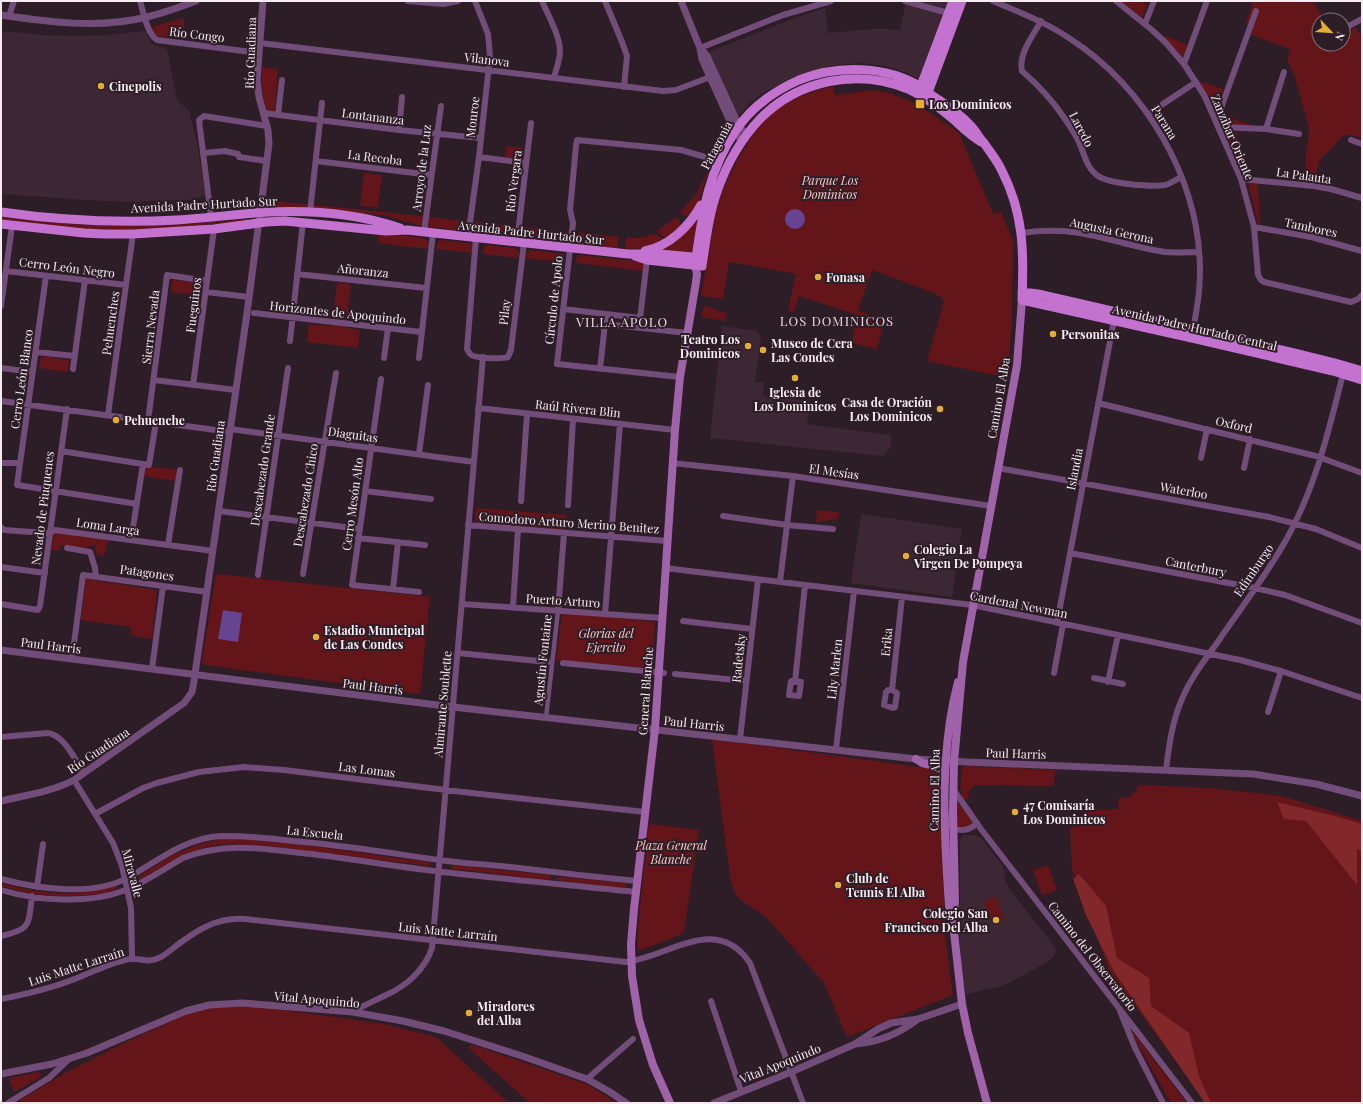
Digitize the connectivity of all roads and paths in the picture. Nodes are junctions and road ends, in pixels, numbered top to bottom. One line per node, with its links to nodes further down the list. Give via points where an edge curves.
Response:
1 (14, 1): 23 (street)
2 (140, 1): 24 (street)
3 (196, 1): 24 (street)
4 (263, 1): 29 (street, Río Guadiana)
5 (408, 1): 6 (street, via 443,4)
6 (458, 1)
7 (475, 1): 33 (street, Monroe, via 488,34)
8 (542, 1): 36 (street, via 560,50)
9 (605, 1): 39 (street, via 627,56)
10 (681, 1): 30 (street)
11 (831, 1): 19 (street)
12 (905, 1): 21 (street)
13 (953, 1): 21 (main road)
14 (962, 1): 40 (main road)
15 (993, 1): 26 (street, Parana)
16 (1116, 1): 27 (street, Zanzibar Oriente)
17 (1154, 1): 27 (street)
18 (1207, 1): 32 (street)
19 (816, 3): 30 (street)
20 (1256, 11): 47 (street)
21 (948, 13): 40 (main road)
22 (1, 15): 23 (street)
23 (9, 16): 24 (street, via 91,24)
24 (146, 18): 31 (street, Río Congo, via 152,35 157,40)
25 (1362, 19): 28 (street)
26 (1041, 21): 45 (street, Parana, via 1075,42 1106,66 1129,89); 68 (street, Laredo, via 1023,53 1022,71 1033,80 1064,117 1092,170 1098,176 1111,181 1153,186)
27 (1145, 24): 32 (street, Zanzibar Oriente)
28 (1351, 25)
29 (260, 43): 31 (street, Río Guadiana); 33 (street, Vilanova)
30 (700, 48): 35 (street); 52 (street, via 707,56)
31 (259, 53): 44 (street, Río Guadiana, via 258,89)
32 (1184, 64): 38 (street, Zanzibar Oriente)
33 (489, 70): 36 (street, Vilanova); 57 (street, Monroe)
34 (1284, 72): 54 (street)
35 (710, 77): 39 (street, Vilanova, via 671,91); 52 (street)
36 (554, 78): 39 (street, Vilanova)
37 (282, 80): 46 (street)
38 (1196, 82): 45 (street); 47 (street, Zanzibar Oriente)
39 (624, 87)
40 (923, 93): 52 (main road, Patagonia, via 896,76 872,71 826,72 780,90 758,106); 58 (main road, Patagonia, via 871,80 850,79 823,83 780,102 759,120); 85 (main road, Camino El Alba, via 967,134 984,143 993,154 1009,185)
41 (402, 97): 53 (street)
42 (322, 103): 48 (street)
43 (441, 106): 55 (street, Arroyo de la Luz)
44 (263, 113): 46 (street, Lontananza); 50 (street, Río Guadiana)
45 (1148, 114): 68 (street, Parana, via 1170,151)
46 (278, 115): 48 (street, Lontananza)
47 (1215, 119): 51 (street, Zanzibar Oriente)
48 (320, 120): 53 (street, Lontananza); 64 (street)
49 (531, 123): 66 (street, Río Vergara)
50 (267, 126): 61 (street, via 204,116 200,120); 63 (street, Río Guadiana)
51 (1219, 127): 54 (street); 69 (street, Zanzibar Oriente)
52 (737, 129): 58 (street); 65 (main road, Patagonia)
53 (400, 130): 55 (street, Lontananza)
54 (1266, 130): 56 (street)
55 (436, 134): 57 (street, Lontananza); 67 (street, Arroyo de la Luz)
56 (1299, 134)
57 (480, 138): 62 (street, Monroe)
58 (744, 138): 94 (main road, Patagonia, via 728,165 716,195)
59 (1351, 140): 60 (street)
60 (1362, 144)
61 (204, 153): 63 (street, via 225,151 238,154 239,157); 76 (street)
62 (479, 157): 66 (street); 87 (street, Monroe)
63 (267, 161): 74 (street, Río Guadiana)
64 (316, 161): 67 (street, La Recoba); 73 (street)
65 (719, 161): 70 (main road, Patagonia); 89 (street, Círculo de Apolo, via 681,150 577,140 570,210 574,223)
66 (526, 163): 88 (street, Río Vergara)
67 (431, 175): 84 (street, Arroyo de la Luz)
68 (1181, 178): 91 (street, Parana, via 1191,207)
69 (1241, 179): 71 (street, La Palauta, via 1314,186); 81 (street, Zanzibar Oriente)
70 (706, 197): 92 (main road, via 696,215 668,242 651,250); 94 (main road, Patagonia)
71 (1362, 198)
72 (1, 212): 75 (main road, Avenida Padre Hurtado Sur)
73 (310, 212): 74 (main road, Avenida Padre Hurtado Sur); 83 (main road, Avenida Padre Hurtado Sur, via 365,219)
74 (260, 213): 76 (main road, Avenida Padre Hurtado Sur); 77 (street, Río Guadiana)
75 (19, 215): 76 (main road, Avenida Padre Hurtado Sur, via 123,221); 80 (main road)
76 (211, 217)
77 (259, 222): 78 (main road, Avenida Padre Hurtado Sur); 82 (main road, Avenida Padre Hurtado Sur); 105 (street, Río Guadiana)
78 (303, 222): 83 (main road, Avenida Padre Hurtado Sur, via 386,231); 96 (street)
79 (1, 224): 80 (main road, Avenida Padre Hurtado Sur)
80 (12, 226): 86 (main road, Avenida Padre Hurtado Sur, via 84,233); 95 (street)
81 (1254, 227): 90 (street, Tambores, via 1312,237); 103 (street, Zanzibar Oriente, via 1256,269 1264,282 1351,302)
82 (214, 229): 86 (main road, Avenida Padre Hurtado Sur); 99 (street, Fueguinos)
83 (407, 230): 84 (main road, Avenida Padre Hurtado Sur)
84 (428, 233): 87 (main road, Avenida Padre Hurtado Sur); 101 (street, Arroyo de la Luz)
85 (1022, 233): 91 (street, Augusta Gerona, via 1068,231 1145,249); 104 (main road, Camino El Alba)
86 (133, 234): 100 (street, Pehuenches)
87 (472, 238): 88 (main road, Avenida Padre Hurtado Sur); 122 (street, Monroe, via 467,349 472,356)
88 (520, 243): 89 (main road, Avenida Padre Hurtado Sur); 122 (street, Pilay, via 511,350 508,357)
89 (570, 248): 92 (main road, Avenida Padre Hurtado Sur); 107 (street, Círculo de Apolo)
90 (1362, 251)
91 (1199, 252): 116 (street, Parana, via 1199,287)
92 (628, 254): 93 (main road, Avenida Padre Hurtado Sur); 94 (main road, Avenida Padre Hurtado Sur, via 660,254)
93 (647, 260): 94 (main road, Avenida Padre Hurtado Sur); 111 (street)
94 (699, 264): 118 (main road, General Blanche)
95 (6, 271): 97 (street, Cerro León Negro); 106 (street)
96 (297, 274): 101 (street, Añoranza); 110 (street)
97 (46, 276): 98 (street, Cerro León Negro); 120 (street, Cerro León Blanco)
98 (84, 280): 100 (street, Cerro León Negro); 121 (street)
99 (207, 280): 102 (street, Fueguinos); 135 (street, Sierra Nevada, via 167,275)
100 (126, 286): 146 (street, Pehuenches)
101 (426, 288): 117 (street, Arroyo de la Luz)
102 (206, 292): 105 (street); 137 (street, Fueguinos)
103 (1362, 295)
104 (1022, 296): 112 (main road, Avenida Padre Hurtado Central); 116 (main road, Avenida Padre Hurtado Central, via 1038,294); 167 (main road, Camino El Alba, via 1017,365)
105 (249, 297): 139 (street, Río Guadiana)
106 (1, 306)
107 (563, 309): 109 (street); 128 (street, Círculo de Apolo, via 557,364)
108 (254, 314): 110 (street, Horizontes de Apoquindo)
109 (606, 314): 111 (street); 113 (street)
110 (292, 318): 115 (street, Horizontes de Apoquindo); 119 (street)
111 (640, 318): 114 (street)
112 (1114, 320): 132 (main road, Avenida Padre Hurtado Central); 141 (street, Islandia)
113 (605, 324): 114 (street); 128 (street)
114 (639, 327): 118 (street)
115 (388, 328): 117 (street, Horizontes de Apoquindo); 123 (street)
116 (1193, 329): 129 (main road, Avenida Padre Hurtado Central)
117 (421, 332): 124 (street, Arroyo de la Luz)
118 (687, 333): 133 (main road, General Blanche)
119 (290, 340)
120 (36, 352): 121 (street); 130 (street, Cerro León Blanco)
121 (75, 356): 127 (street)
122 (483, 357): 143 (street, Almirante Soublette)
123 (384, 358)
124 (419, 358)
125 (1, 368): 130 (street)
126 (288, 368): 154 (street, Descabezado Grande)
127 (73, 369)
128 (600, 369): 133 (street, Círculo de Apolo)
129 (1362, 371)
130 (33, 372): 142 (street, Cerro León Blanco)
131 (336, 373): 156 (street, Descabezado Chico)
132 (1343, 374): 136 (main road, Avenida Padre Hurtado Central); 160 (street, Edimburgo)
133 (680, 377): 153 (main road, General Blanche)
134 (382, 379): 157 (street, Cerro Mesón Alto)
135 (154, 380): 137 (street); 148 (street, Sierra Nevada)
136 (1362, 380)
137 (193, 385): 139 (street)
138 (428, 385): 159 (street)
139 (236, 390): 152 (street, Río Guadiana)
140 (1, 401): 142 (street, Diaguitas)
141 (1098, 403): 151 (street, Oxford); 172 (street, Islandia)
142 (28, 404): 144 (street, Diaguitas); 164 (street, Cerro León Blanco)
143 (478, 408): 145 (street, Raúl Rivera Blin); 162 (street, Almirante Soublette)
144 (67, 409): 146 (street, Diaguitas); 158 (street, Nevado de Piuquenes)
145 (526, 414): 147 (street, Raúl Rivera Blin); 176 (street)
146 (108, 415): 148 (street, Diaguitas)
147 (573, 419): 150 (street, Raúl Rivera Blin); 178 (street)
148 (148, 421): 149 (street, Diaguitas)
149 (156, 422): 152 (street, Diaguitas); 165 (street)
150 (620, 424): 153 (street, Raúl Rivera Blin); 193 (street)
151 (1207, 429): 155 (street, Oxford); 161 (street)
152 (230, 430): 154 (street, Diaguitas); 180 (street, Río Guadiana)
153 (675, 430): 166 (main road, General Blanche)
154 (278, 435): 156 (street, Diaguitas); 182 (street, Descabezado Grande)
155 (1250, 440): 160 (street, Oxford); 168 (street)
156 (325, 441): 157 (street, Diaguitas); 183 (street, Descabezado Chico)
157 (371, 448): 159 (street, Diaguitas); 174 (street, Cerro Mesón Alto)
158 (61, 451): 165 (street); 173 (street, Nevado de Piuquenes)
159 (419, 454): 162 (street, Diaguitas)
160 (1320, 457): 170 (street, Oxford); 184 (street, Edimburgo)
161 (1201, 458)
162 (474, 462): 185 (street, Almirante Soublette)
163 (1, 463): 164 (street)
164 (20, 463): 173 (street, Cerro León Blanco, via 17,485)
165 (146, 464): 177 (street)
166 (672, 464): 171 (street, El Mesías); 196 (main road, General Blanche)
167 (998, 468): 172 (street, Waterloo); 179 (main road, Camino El Alba)
168 (1244, 468)
169 (180, 470): 198 (street)
170 (1362, 473)
171 (793, 476): 179 (street, El Mesías); 186 (street)
172 (1083, 483): 184 (street, Waterloo); 203 (street, Islandia)
173 (55, 491): 177 (street); 191 (street, Nevado de Piuquenes)
174 (365, 491): 175 (street); 188 (street, Cerro Mesón Alto)
175 (431, 499)
176 (520, 501)
177 (137, 504): 195 (street)
178 (568, 505)
179 (991, 506): 222 (main road, Camino El Alba)
180 (219, 510): 182 (street); 202 (street, Río Guadiana)
181 (723, 516): 186 (street)
182 (266, 517): 183 (street); 208 (street, Descabezado Grande)
183 (312, 523): 188 (street); 207 (street, Descabezado Chico)
184 (1295, 523): 201 (street, Waterloo); 214 (street, Edimburgo)
185 (468, 525): 189 (street, Comodoro Arturo Merino Benitez); 221 (street, Almirante Soublette)
186 (787, 525): 190 (street); 211 (street)
187 (1, 527): 191 (street, Loma Larga, via 4,530)
188 (360, 529): 194 (street, Cerro Mesón Alto)
189 (518, 529): 192 (street, Comodoro Arturo Merino Benitez); 223 (street)
190 (833, 529)
191 (50, 533): 195 (street, Loma Larga, via 55,530); 206 (street, Nevado de Piuquenes)
192 (564, 533): 193 (street, Comodoro Arturo Merino Benitez); 224 (street, Agustín Fontaine)
193 (611, 536): 196 (street, Comodoro Arturo Merino Benitez); 225 (street)
194 (358, 538): 197 (street); 215 (street, Cerro Mesón Alto, via 352,585)
195 (131, 540): 198 (street, Loma Larga)
196 (667, 541): 205 (main road, General Blanche)
197 (398, 542): 199 (street); 215 (street)
198 (168, 545): 202 (street, Loma Larga)
199 (424, 545)
200 (67, 548): 209 (street, via 90,552)
201 (1362, 548)
202 (213, 551): 217 (street, Río Guadiana)
203 (1070, 554): 214 (street, Canterbury); 228 (street, Islandia)
204 (1, 567): 206 (street)
205 (665, 568): 210 (street, Cardenal Newman); 226 (main road, General Blanche)
206 (45, 573): 220 (street, Nevado de Piuquenes, via 38,610)
207 (303, 574)
208 (258, 575)
209 (96, 577): 213 (street, Patagones); 235 (street, Patagones, via 83,575)
210 (758, 580): 211 (street, Cardenal Newman); 230 (street, Radetsky)
211 (780, 582): 212 (street, Cardenal Newman)
212 (805, 585): 216 (street, Cardenal Newman); 246 (street)
213 (163, 586): 217 (street, Patagones); 238 (street)
214 (1255, 588): 229 (street, Canterbury); 234 (street, Edimburgo)
215 (392, 589): 218 (street)
216 (854, 591): 219 (street, Cardenal Newman); 257 (street, Lily Marlen)
217 (207, 592): 242 (street, Río Guadiana)
218 (419, 592)
219 (902, 597): 222 (street, Cardenal Newman); 249 (street, Erika)
220 (1, 604)
221 (462, 604): 223 (street, Puerto Arturo); 233 (street, Almirante Soublette)
222 (972, 605): 228 (street, Cardenal Newman); 259 (main road, Camino El Alba, via 948,730)
223 (513, 607): 224 (street, Puerto Arturo)
224 (558, 611): 225 (street, Puerto Arturo); 253 (street, Agustín Fontaine)
225 (605, 614): 226 (street, Puerto Arturo)
226 (662, 618): 240 (main road, General Blanche)
227 (683, 621): 230 (street)
228 (1060, 623): 231 (street, Cardenal Newman); 241 (street, Islandia)
229 (1362, 623)
230 (752, 629): 245 (street, Radetsky)
231 (1118, 635): 234 (street, Cardenal Newman); 247 (street)
232 (1, 650): 235 (street, Paul Harris)
233 (458, 653): 236 (street); 251 (street, Almirante Soublette)
234 (1209, 654): 239 (street, Cardenal Newman); 260 (street, Edimburgo, via 1190,683 1178,709 1170,739)
235 (72, 659): 238 (street, Paul Harris)
236 (548, 662)
237 (563, 663): 240 (street)
238 (152, 669): 242 (street, Paul Harris)
239 (1281, 671): 250 (street, Cardenal Newman); 252 (street)
240 (661, 673): 254 (main road, General Blanche)
241 (1054, 673)
242 (195, 674): 251 (street, Paul Harris); 261 (street, Río Guadiana, via 192,692 184,702)
243 (676, 674): 245 (street)
244 (1094, 678): 247 (street)
245 (746, 681): 256 (street, Radetsky)
246 (795, 682)
247 (1108, 682): 248 (street)
248 (1123, 684)
249 (892, 690)
250 (1362, 698)
251 (453, 707): 253 (street, Paul Harris); 265 (street, Almirante Soublette)
252 (1268, 712)
253 (546, 718): 254 (street, Paul Harris)
254 (655, 729): 256 (street, Paul Harris); 269 (main road, General Blanche)
255 (1, 737): 261 (street, via 55,734 64,742)
256 (740, 739): 257 (street, Paul Harris)
257 (836, 750): 258 (street, Paul Harris)
258 (916, 758): 259 (street, Paul Harris); 263 (main road, via 939,769)
259 (950, 761): 260 (street, Paul Harris); 263 (main road, Camino El Alba); 264 (main road, Camino El Alba)
260 (1166, 770): 266 (street, Paul Harris, via 1271,776)
261 (84, 773): 262 (street, Río Guadiana)
262 (74, 780): 267 (street, Río Guadiana, via 46,791); 270 (street, Miravalle)
263 (946, 783): 268 (main road, Camino El Alba)
264 (953, 789): 271 (street, Camino del Observatorio); 272 (main road, Camino El Alba)
265 (446, 790): 269 (street, Las Lomas); 270 (street, Las Lomas, via 276,769 227,768 157,783); 274 (street, Almirante Soublette)
266 (1362, 796)
267 (1, 801)
268 (945, 811): 272 (street, via 950,827); 286 (main road, Camino El Alba, via 949,906)
269 (645, 812): 279 (main road, General Blanche)
270 (95, 814): 277 (street, Miravalle, via 115,848)
271 (977, 823): 272 (street, via 967,830); 294 (street, Camino del Observatorio)
272 (953, 828): 286 (main road, Camino El Alba)
273 (43, 844): 281 (street)
274 (440, 860): 275 (street, Almirante Soublette); 276 (street, La Escuela); 277 (street, La Escuela, via 325,844 220,836 178,847)
275 (439, 871): 280 (street, La Escuela); 282 (street, La Escuela, via 272,850 226,847 206,850 183,858); 288 (street, Almirante Soublette)
276 (556, 872): 279 (street, La Escuela); 280 (street)
277 (126, 878): 281 (street, La Escuela, via 84,889 60,890); 282 (street, Miravalle)
278 (1, 879): 281 (street, La Escuela)
279 (638, 881): 284 (main road, General Blanche)
280 (554, 884): 284 (street, La Escuela)
281 (37, 887)
282 (128, 889): 285 (street, La Escuela, via 86,898); 289 (street, Miravalle)
283 (1, 890): 285 (street, La Escuela)
284 (636, 892): 290 (main road, General Blanche)
285 (32, 896): 287 (street, via 26,925 22,930)
286 (953, 918): 293 (main road, Camino El Alba)
287 (1, 936)
288 (433, 940): 289 (street, Luis Matte Larraín, via 229,918 203,928 161,957 147,961); 290 (street, Luis Matte Larraín); 295 (street, Almirante Soublette, via 430,956 416,974 395,991)
289 (132, 958): 291 (street, Luis Matte Larraín, via 50,988)
290 (632, 961): 300 (street, Luis Matte Larraín, via 698,940 718,940 734,947 750,963); 306 (main road, General Blanche, via 636,1005 643,1036)
291 (1, 999)
292 (711, 1001): 303 (street)
293 (962, 1004): 296 (street, Vital Apoquindo); 309 (main road, Camino El Alba)
294 (1117, 1004): 310 (street, via 1135,1048); 311 (street, Camino del Observatorio)
295 (353, 1012): 299 (street, Vital Apoquindo, via 242,1003 209,1005 186,1011); 302 (street, Vital Apoquindo, via 444,1031)
296 (918, 1019): 298 (street, Vital Apoquindo, via 895,1034 876,1041); 298 (street, Vital Apoquindo, via 891,1023 878,1028)
297 (633, 1039): 302 (street)
298 (855, 1044): 300 (street, Vital Apoquindo)
299 (69, 1060): 301 (street, Vital Apoquindo); 304 (street, via 49,1078)
300 (791, 1072): 303 (street, Vital Apoquindo); 308 (street, Luis Matte Larraín)
301 (1, 1074)
302 (587, 1079): 305 (street, Vital Apoquindo)
303 (742, 1091): 307 (street, Vital Apoquindo)
304 (8, 1103)
305 (626, 1103)
306 (670, 1103)
307 (714, 1103)
308 (804, 1103)
309 (987, 1103)
310 (1164, 1103)
311 (1192, 1103)

